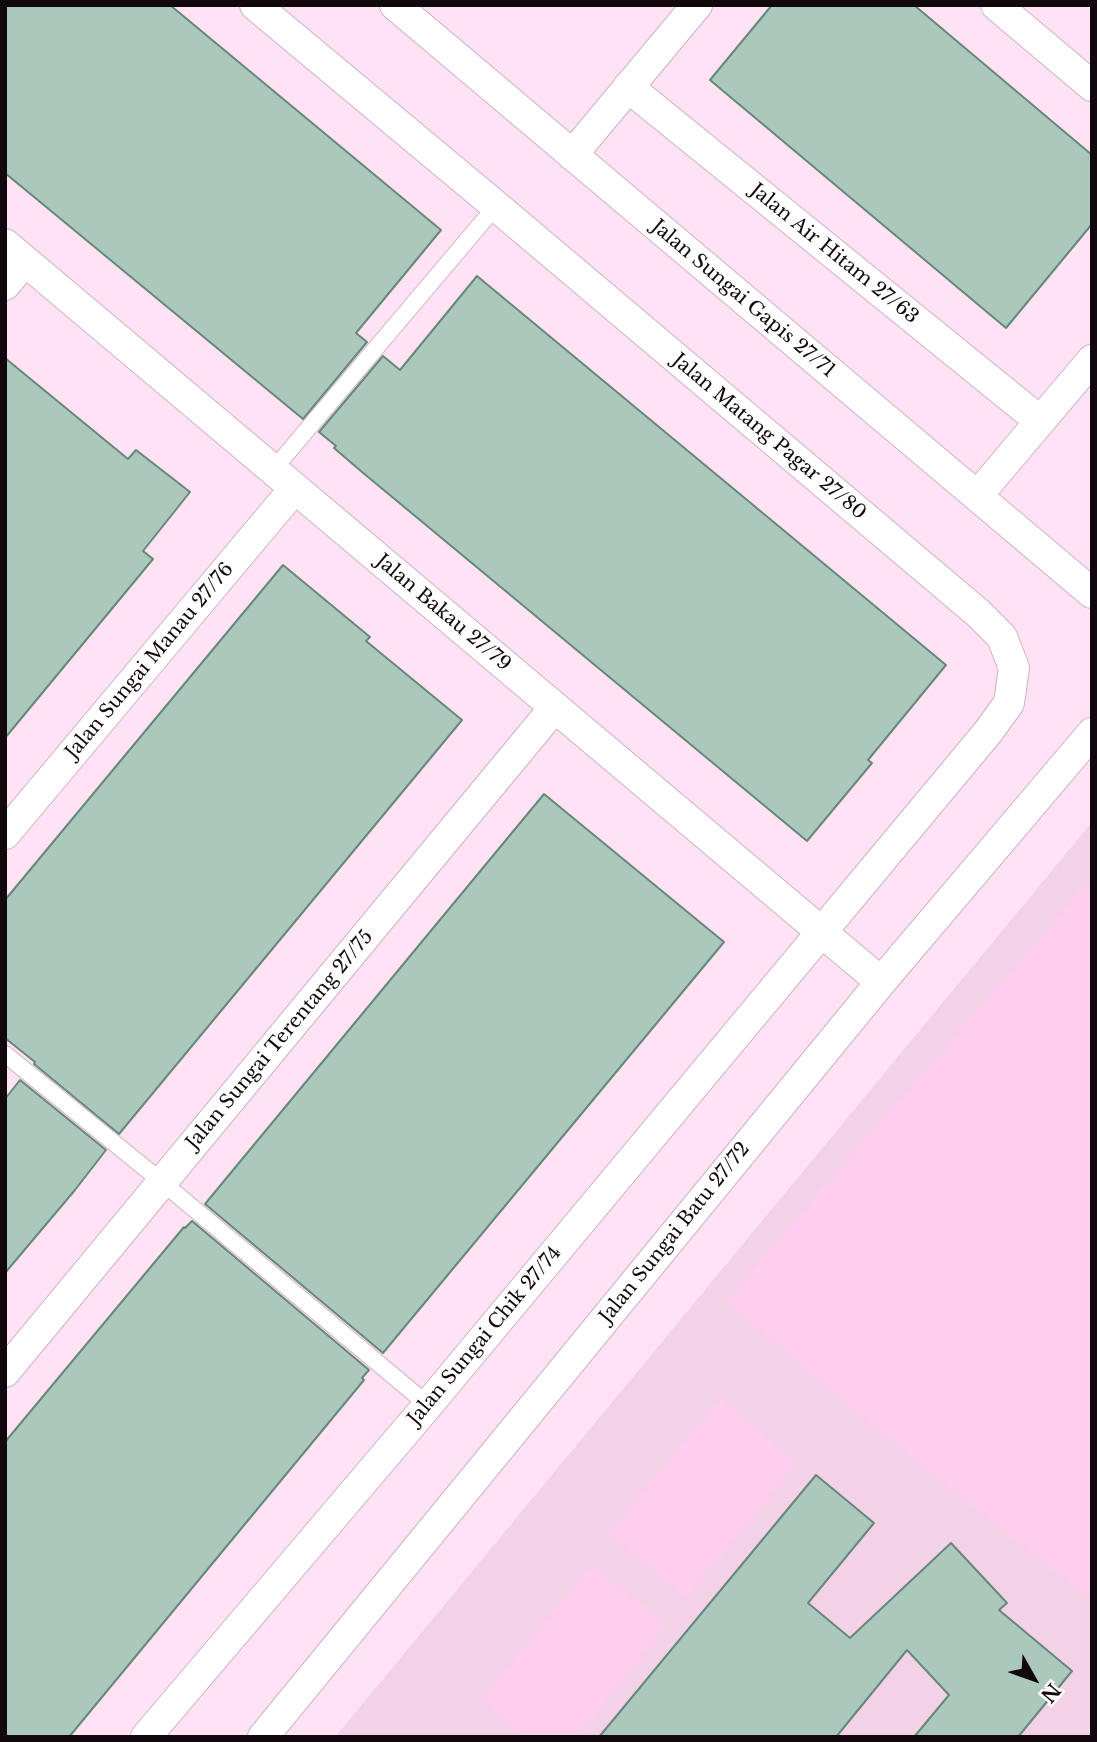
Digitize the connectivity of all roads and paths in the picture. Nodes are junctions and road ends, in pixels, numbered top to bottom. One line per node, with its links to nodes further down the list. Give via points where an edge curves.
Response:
1 (255, 5): 8 (street, Jalan Matang Pagar 27/80)
2 (395, 5): 7 (street, Jalan Sungai Gapis 27/71)
3 (697, 5): 6 (street)
4 (996, 5): 5 (street)
5 (1092, 86)
6 (628, 88): 7 (street); 12 (street, Jalan Air Hitam 27/63)
7 (572, 155): 14 (street, Jalan Sungai Gapis 27/71)
8 (496, 206): 13 (lane); 19 (street, Jalan Matang Pagar 27/80, via 1002,636 1014,668 1009,703)
9 (15, 252): 10 (street); 13 (street, Jalan Bakau 27/79)
10 (5, 285)
11 (1092, 360): 12 (street)
12 (1040, 421): 14 (street)
13 (284, 479): 16 (street, Jalan Bakau 27/79); 18 (street, Jalan Sungai Manau 27/76)
14 (977, 496): 15 (street, Jalan Sungai Gapis 27/71)
15 (1092, 593)
16 (555, 707): 19 (street, Jalan Bakau 27/79); 22 (street, Jalan Sungai Terentang 27/75)
17 (1092, 733): 20 (street, Jalan Sungai Batu 27/72)
18 (5, 834)
19 (822, 932): 20 (street, Jalan Bakau 27/79); 24 (street, Jalan Sungai Chik 27/74)
20 (881, 982): 26 (street, Jalan Sungai Batu 27/72)
21 (5, 1054): 22 (lane)
22 (162, 1182): 23 (street, Jalan Sungai Terentang 27/75); 24 (lane)
23 (5, 1372)
24 (428, 1405): 25 (street, Jalan Sungai Chik 27/74)
25 (146, 1737)
26 (263, 1737)

